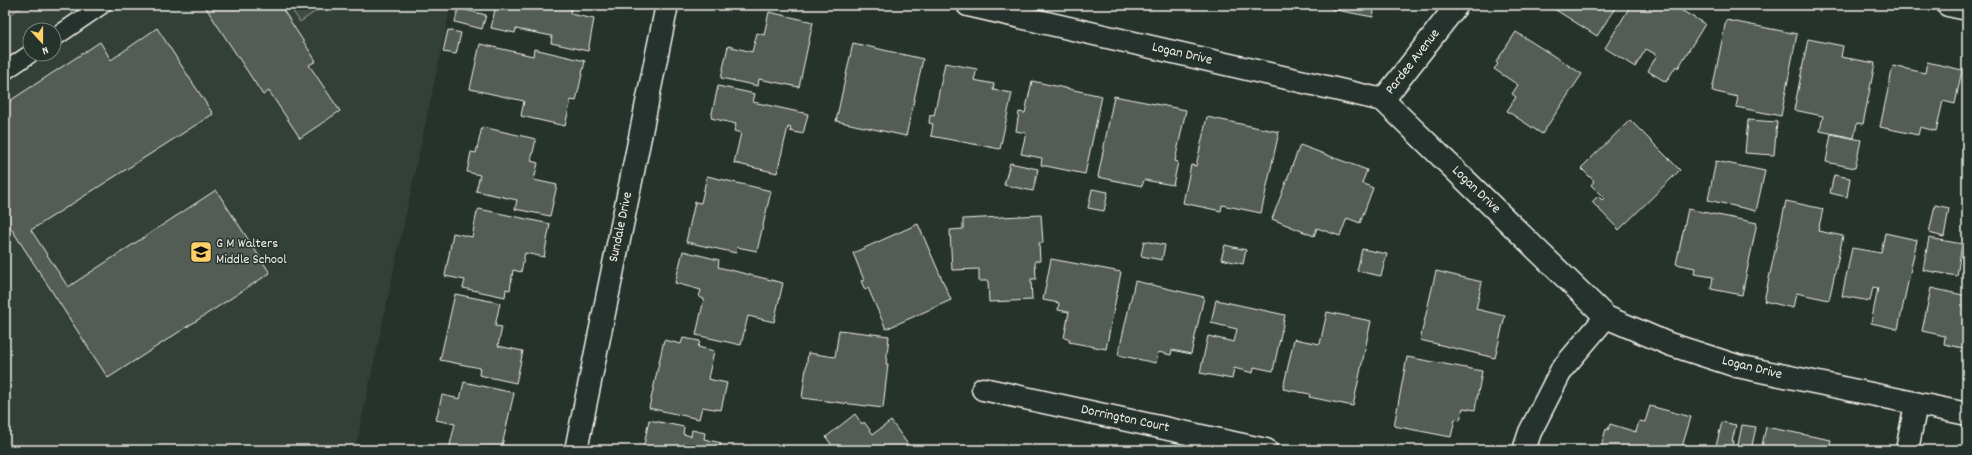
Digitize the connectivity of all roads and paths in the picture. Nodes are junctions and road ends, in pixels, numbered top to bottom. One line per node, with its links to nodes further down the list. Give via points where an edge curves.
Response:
1 (102, 5): 7 (lane)
2 (667, 5): 15 (street, Sundale Drive)
3 (968, 5): 10 (street, Logan Drive)
4 (1457, 5): 10 (street, Pardee Avenue)
5 (1948, 5): 6 (street)
6 (1967, 9)
7 (62, 32)
8 (22, 59): 9 (lane)
9 (5, 71)
10 (1383, 100): 11 (street, Logan Drive)
11 (1606, 317): 13 (street, Logan Drive, via 1669,344 1737,366); 17 (street, via 1562,369 1530,432)
12 (983, 389): 16 (street, Dorrington Court)
13 (1916, 404): 14 (street, Logan Drive); 18 (street)
14 (1967, 414)
15 (576, 450)
16 (1266, 450)
17 (1524, 450)
18 (1907, 450)

